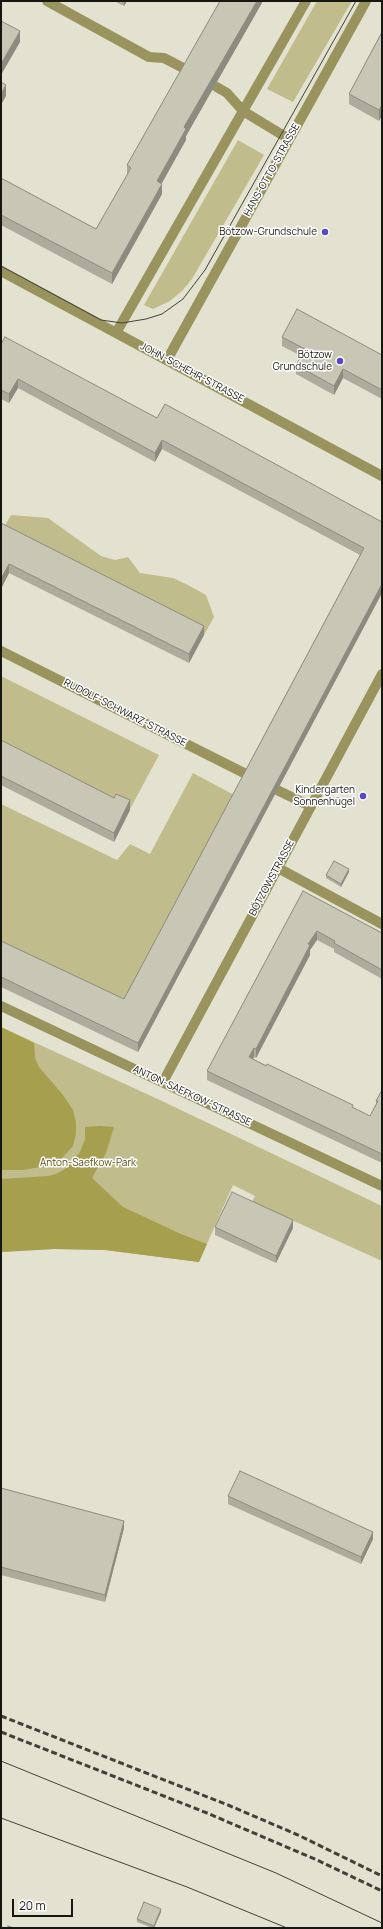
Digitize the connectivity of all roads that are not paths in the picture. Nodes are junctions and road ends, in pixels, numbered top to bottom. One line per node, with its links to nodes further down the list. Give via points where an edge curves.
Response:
1 (47, 1): 4 (street, via 149,57 164,58)
2 (306, 1): 6 (street)
3 (366, 1): 7 (street, HANS-OTTO-STRASSE)
4 (186, 70)
5 (215, 86): 6 (street, via 227,93)
6 (243, 111): 7 (street); 9 (street)
7 (289, 139): 10 (street, HANS-OTTO-STRASSE)
8 (1, 271): 9 (street, JOHN-SCHEHR-STRASSE)
9 (116, 334): 10 (street, JOHN-SCHEHR-STRASSE)
10 (168, 360): 11 (street, JOHN-SCHEHR-STRASSE)
11 (382, 476)
12 (1, 651): 14 (street, RUDOLF-SCHWARZ-STRASSE)
13 (382, 674): 16 (street, BÖTZOWSTRASSE)
14 (248, 775)
15 (277, 790): 16 (street)
16 (310, 806): 17 (street, BÖTZOWSTRASSE)
17 (278, 868): 18 (street); 20 (street, BÖTZOWSTRASSE)
18 (382, 924)
19 (1, 1006): 20 (street, ANTON-SAEFKOW-STRASSE)
20 (163, 1082): 21 (street, ANTON-SAEFKOW-STRASSE)
21 (382, 1186)

